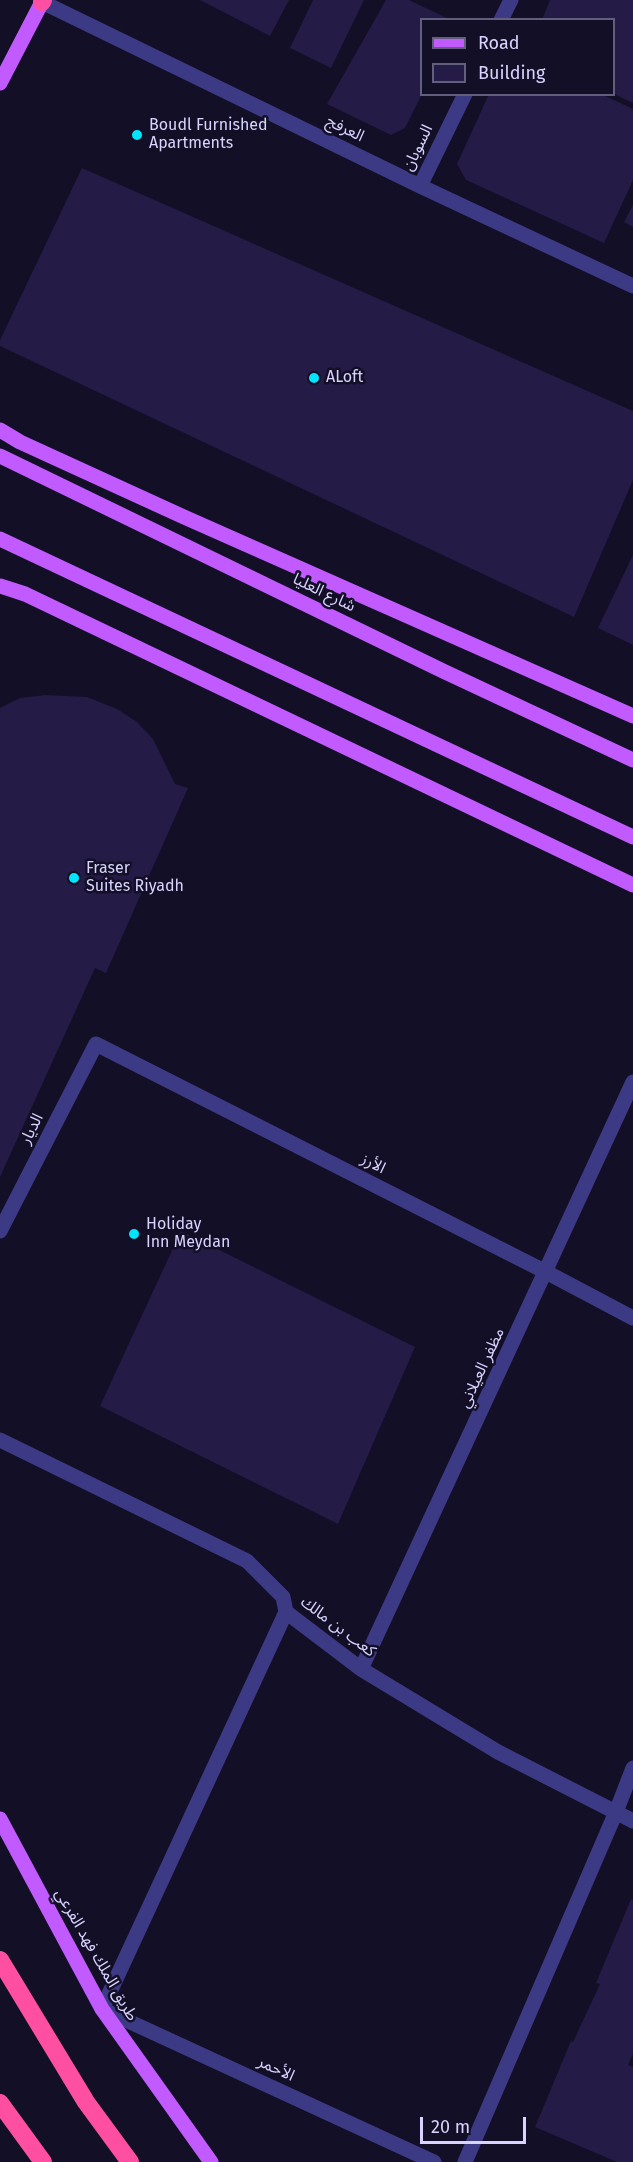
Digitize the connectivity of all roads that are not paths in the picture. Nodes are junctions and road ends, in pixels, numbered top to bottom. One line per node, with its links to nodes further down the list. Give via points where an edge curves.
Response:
1 (511, 0): 3 (street)
2 (42, 1): 4 (main road); 5 (main road); 7 (street, العرفج)
3 (502, 18)
4 (0, 72)
5 (0, 83)
6 (464, 96): 7 (street, السوبان)
7 (420, 186): 8 (street, العرفج)
8 (633, 286)
9 (0, 430): 13 (main road, via 184,517)
10 (0, 456): 14 (main road, شارع العليا)
11 (0, 539): 15 (main road)
12 (0, 586): 16 (main road, via 26,594)
13 (633, 716)
14 (633, 760)
15 (633, 837)
16 (633, 885)
17 (96, 1044): 19 (street, الديار); 20 (street, الأرز)
18 (633, 1082): 20 (street, مظفر العيلاني)
19 (0, 1231)
20 (546, 1272): 21 (street, الأرز); 24 (street, مظفر العيلاني)
21 (633, 1318)
22 (0, 1440): 23 (street, كعب بن مالك, via 247,1561 283,1597)
23 (286, 1612): 24 (street, كعب بن مالك); 30 (street)
24 (361, 1669): 26 (street, كعب بن مالك, via 498,1752)
25 (633, 1768): 26 (street)
26 (616, 1812): 28 (street, كعب بن مالك); 36 (street)
27 (0, 1819): 30 (main road, طريق الملك فهد الفرعي)
28 (633, 1821)
29 (0, 1960): 33 (highway, via 86,2102)
30 (102, 2009): 34 (main road, طريق الملك فهد الفرعي); 35 (street, الأحمر)
31 (0, 2103): 32 (highway)
32 (43, 2162)
33 (130, 2162)
34 (211, 2162)
35 (434, 2162)
36 (465, 2162)

